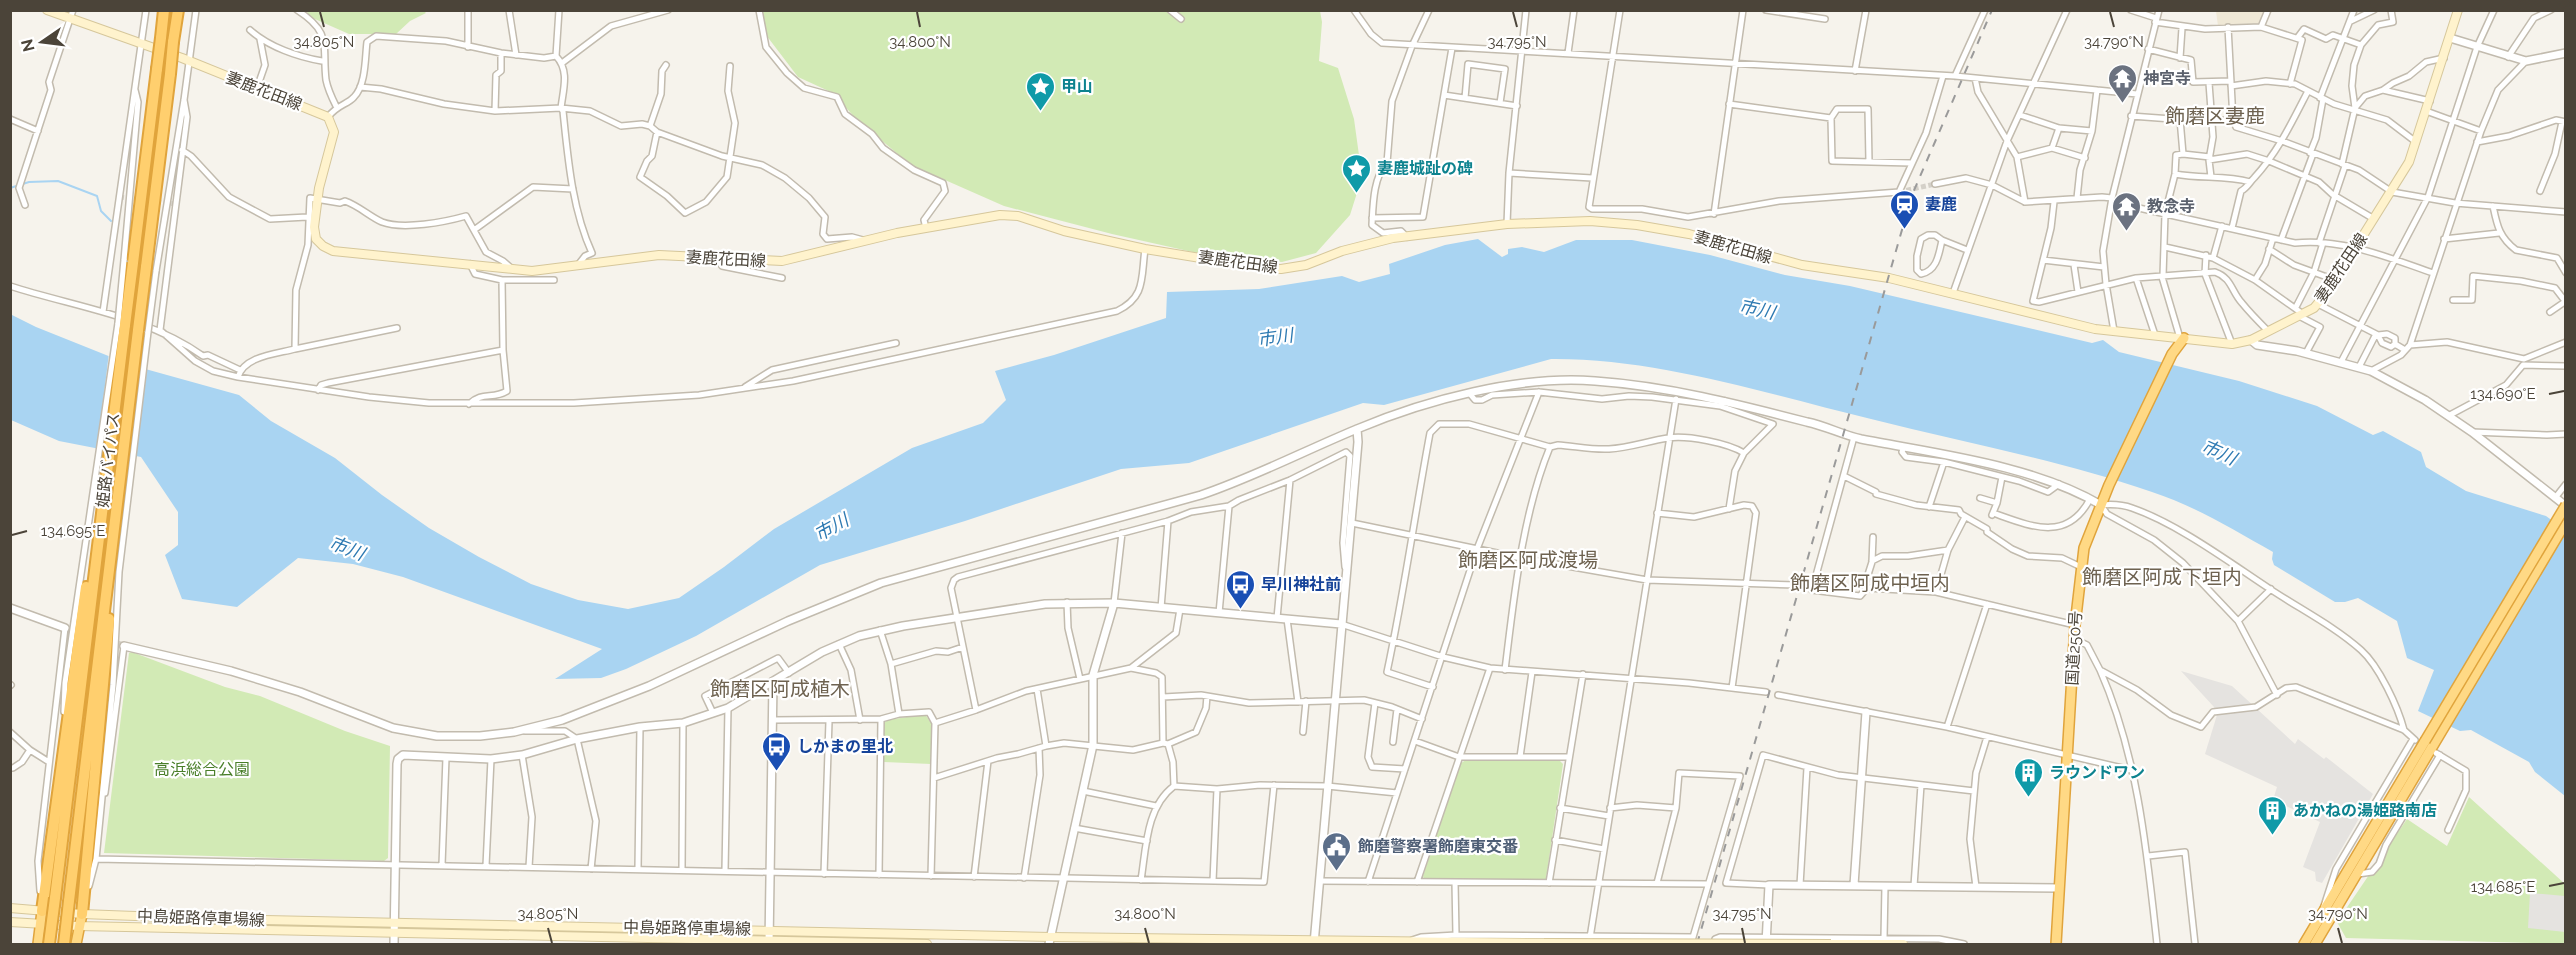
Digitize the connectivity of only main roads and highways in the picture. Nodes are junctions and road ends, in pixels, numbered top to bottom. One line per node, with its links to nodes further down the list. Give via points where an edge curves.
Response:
1 (47, 10): 5 (main road, 妻鹿花田線, via 328,117 334,132 314,220 316,238 333,251 532,271 658,255 782,261 864,240 1000,215 1018,216 1145,249 1281,269 1407,237 1507,224 1590,221 1654,227 1802,265 1889,278 2038,316 2114,331)
2 (164, 10): 8 (highway, 姫路バイパス, bridge, via 117,348 104,493)
3 (178, 10): 9 (highway, 姫路バイパス, bridge, via 151,269 111,560)
4 (2458, 10): 5 (main road, 妻鹿花田線, via 2409,162 2318,304 2251,340 2232,344)
5 (2182, 338): 30 (highway, 国道250号, via 2109,484 2081,567)
6 (2565, 506): 12 (highway, bridge)
7 (2565, 522): 12 (highway)
8 (83, 608): 14 (highway); 25 (highway, bridge)
9 (110, 616): 11 (highway); 26 (highway, bridge)
10 (113, 685): 11 (highway)
11 (100, 729): 15 (highway)
12 (2427, 745): 31 (highway); 32 (highway)
13 (10, 908): 14 (main road, 中島姫路停車場線)
14 (42, 911): 15 (main road, 中島姫路停車場線); 17 (highway)
15 (82, 914): 18 (highway); 19 (main road, 中島姫路停車場線, via 769,930)
16 (10, 921): 17 (main road, 中島姫路停車場線)
17 (40, 925): 18 (main road, 中島姫路停車場線); 24 (highway)
18 (78, 927): 21 (main road, 中島姫路停車場線); 27 (highway)
19 (1050, 941): 20 (main road, 中島姫路停車場線)
20 (1314, 942): 22 (main road, 中島姫路停車場線)
21 (769, 943): 28 (main road, 中島姫路停車場線)
22 (1544, 943): 23 (main road, 中島姫路停車場線, bridge)
23 (1831, 944): 29 (main road, 中島姫路停車場線)
24 (38, 945)
25 (49, 945)
26 (63, 945)
27 (76, 945)
28 (927, 945)
29 (1903, 945)
30 (2056, 945)
31 (2304, 945)
32 (2315, 945)

